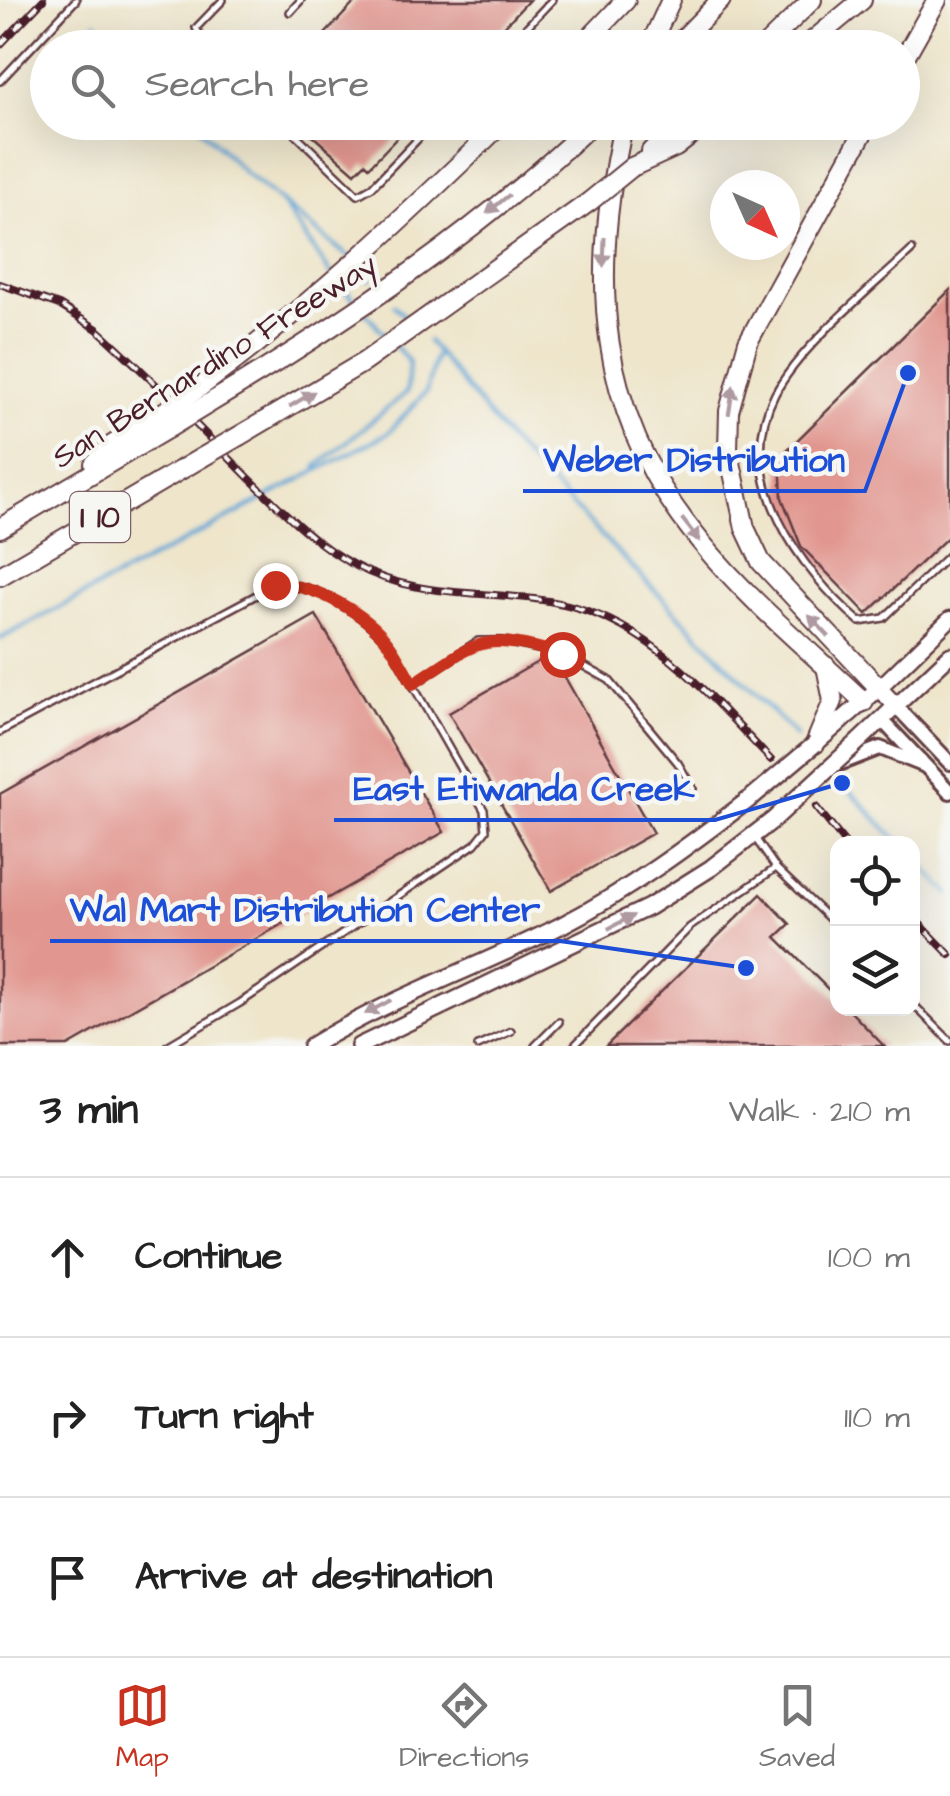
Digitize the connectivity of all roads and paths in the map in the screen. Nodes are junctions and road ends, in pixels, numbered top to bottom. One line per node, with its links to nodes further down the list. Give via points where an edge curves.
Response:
1 (76, 0): 12 (lane)
2 (223, 0): 13 (lane)
3 (301, 0): 11 (lane)
4 (552, 0): 14 (lane)
5 (626, 0): 15 (highway)
6 (671, 0): 16 (highway)
7 (721, 0): 17 (highway)
8 (812, 0): 18 (highway)
9 (862, 0): 19 (highway)
10 (937, 0): 20 (highway)
11 (290, 12)
12 (48, 30)
13 (197, 30)
14 (523, 30)
15 (597, 30)
16 (657, 30)
17 (692, 30)
18 (781, 30)
19 (826, 30)
20 (920, 30)
21 (30, 49): 22 (lane)
22 (0, 81)
23 (301, 140): 24 (lane, via 358,195)
24 (417, 140)
25 (485, 140): 33 (highway, via 380,243)
26 (576, 140): 33 (highway, San Bernardino Freeway / I 10, one-way to 33, via 420,268 318,338)
27 (621, 140): 39 (highway, one-way to 39, via 602,250 609,348 626,415 667,497 701,543)
28 (664, 140): 31 (highway, I 10)
29 (685, 140): 31 (highway)
30 (859, 140): 41 (highway, one-way to 30, via 762,562 745,528 728,449 728,412 748,342)
31 (632, 167): 36 (highway, I 10, one-way to 31, bridge, via 364,362)
32 (912, 250): 35 (lane, via 822,336 775,394 762,435 763,459 773,503 800,561 860,622 884,618)
33 (202, 397): 34 (highway, San Bernardino Freeway / I 10, bridge)
34 (0, 528)
35 (950, 554)
36 (0, 576)
37 (950, 619): 41 (main road)
38 (950, 655): 43 (main road)
39 (825, 666): 42 (highway); 44 (highway)
40 (413, 684): 46 (lane, via 370,623 296,583 275,585); 51 (lane, via 478,642 562,654 609,680); 60 (lane, via 484,810 486,830 475,844)
41 (878, 688): 42 (main road); 43 (main road)
42 (864, 702): 44 (main road); 45 (main road)
43 (896, 706): 45 (main road); 49 (street)
44 (836, 717): 47 (highway)
45 (882, 720): 48 (main road); 50 (street)
46 (0, 732)
47 (815, 744): 61 (main road, one-way to 61, bridge, via 598,906 402,995)
48 (864, 745): 50 (street); 53 (main road, bridge)
49 (950, 763)
50 (925, 766): 52 (street)
51 (693, 789)
52 (950, 792)
53 (754, 836): 54 (lane); 62 (main road, one-way to 53, via 603,932)
54 (776, 868): 55 (lane); 65 (lane, via 690,927)
55 (837, 926)
56 (920, 1011): 59 (lane)
57 (559, 1022): 64 (lane)
58 (511, 1031): 63 (lane)
59 (950, 1040)
60 (167, 1046)
61 (311, 1046)
62 (359, 1046)
63 (478, 1046)
64 (535, 1046)
65 (574, 1046)

